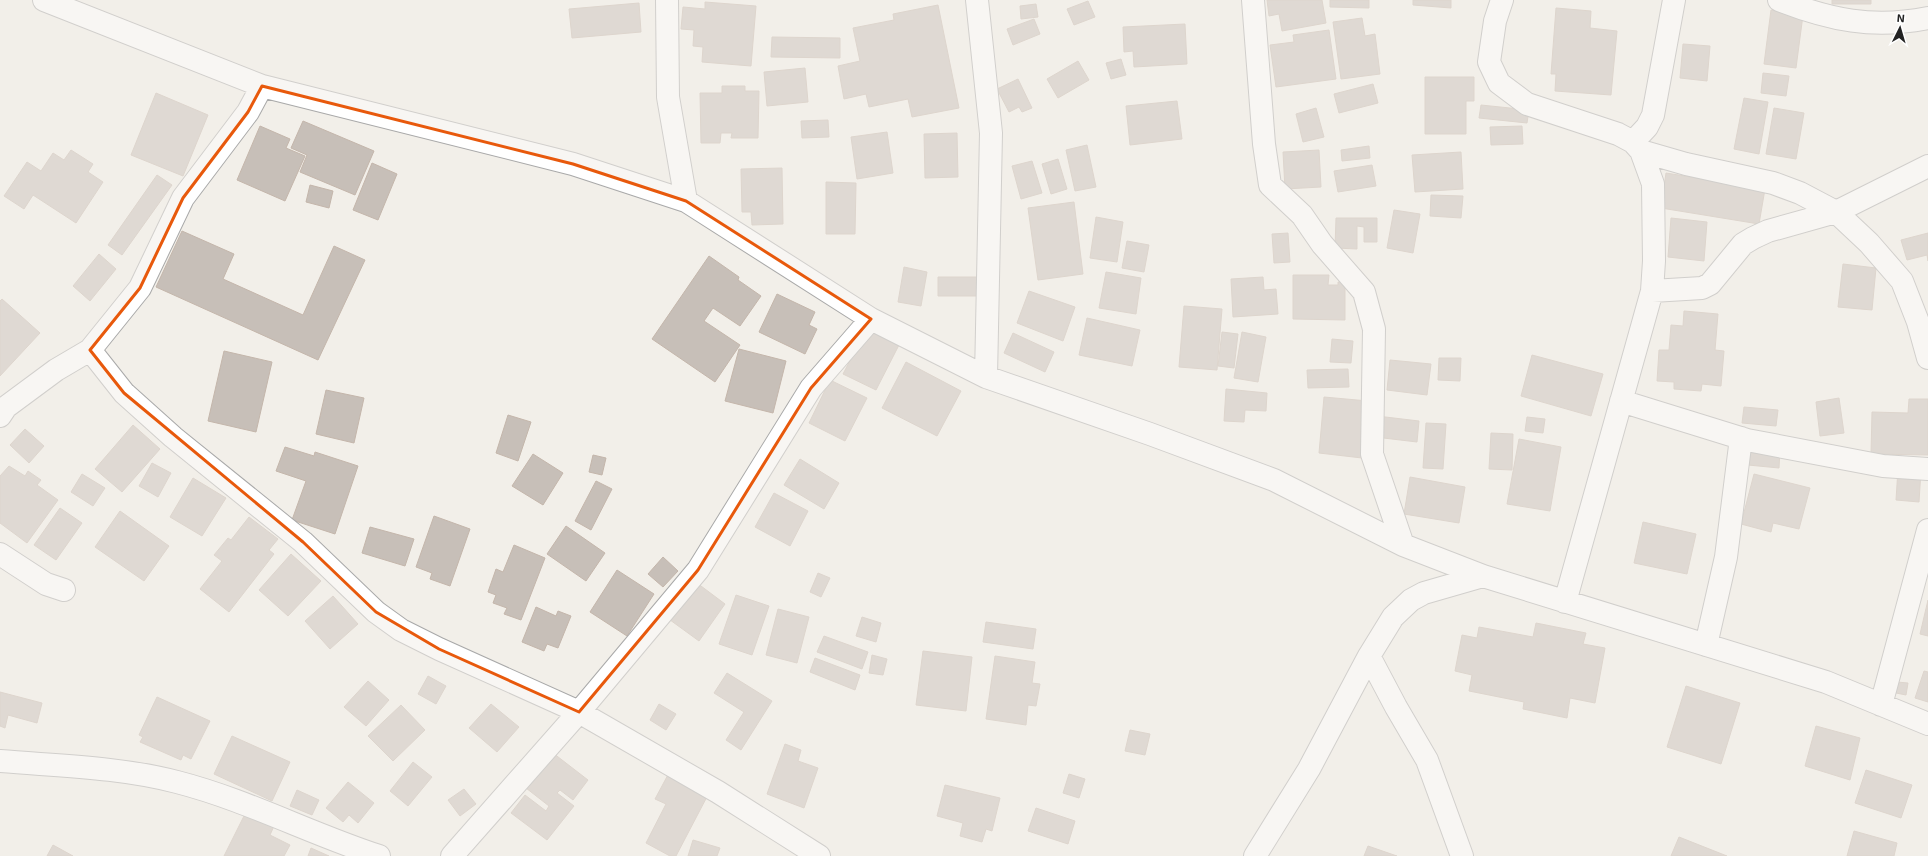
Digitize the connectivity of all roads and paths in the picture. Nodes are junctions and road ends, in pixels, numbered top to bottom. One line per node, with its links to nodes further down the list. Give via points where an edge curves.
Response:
1 (44, 0): 9 (street)
2 (667, 0): 12 (street, via 668,97)
3 (977, 0): 18 (street, via 992,133)
4 (1253, 0): 24 (street, via 1264,144 1270,185 1302,215 1322,244 1364,292 1374,330 1372,454)
5 (1502, 0): 10 (street, via 1495,21 1489,62 1499,83 1527,104 1618,134)
6 (1674, 0): 10 (street, via 1653,115)
7 (1779, 0): 8 (street, via 1838,20 1894,24)
8 (1928, 18)
9 (262, 86): 12 (street, via 573,164); 16 (street, via 248,112 183,198 140,288)
10 (1637, 147): 13 (street, via 1686,164 1773,183 1800,193); 14 (street, via 1653,184)
11 (1928, 166): 13 (street)
12 (686, 201): 15 (street)
13 (1836, 212): 14 (street, via 1768,231 1743,244 1710,284 1702,288); 17 (street, via 1869,243 1902,281 1918,322)
14 (1652, 291): 19 (street)
15 (871, 319): 18 (street); 32 (street, via 811,388 698,570)
16 (90, 350): 20 (street, via 18,397 6,406); 32 (street, via 124,393 173,437 303,542 376,612 401,630 439,649)
17 (1928, 358)
18 (986, 377): 24 (street, via 1274,480)
19 (1621, 401): 21 (street); 28 (street)
20 (0, 416)
21 (1741, 438): 22 (street, via 1883,466); 29 (street, via 1726,557)
22 (1928, 469)
23 (1928, 530): 31 (street)
24 (1403, 545): 26 (street)
25 (0, 554): 27 (street, via 46,584)
26 (1483, 576): 28 (street); 30 (street, via 1437,588 1411,600 1393,617)
27 (64, 590)
28 (1565, 602): 29 (street)
29 (1706, 645): 31 (street, via 1826,682)
30 (1369, 656): 38 (street, via 1309,769); 39 (street, via 1428,760)
31 (1881, 705): 33 (street)
32 (579, 712): 36 (street); 37 (street, via 718,792)
33 (1928, 724)
34 (0, 761): 35 (street, via 120,771 177,782 252,806)
35 (379, 856)
36 (452, 856)
37 (819, 856)
38 (1256, 856)
39 (1462, 856)

